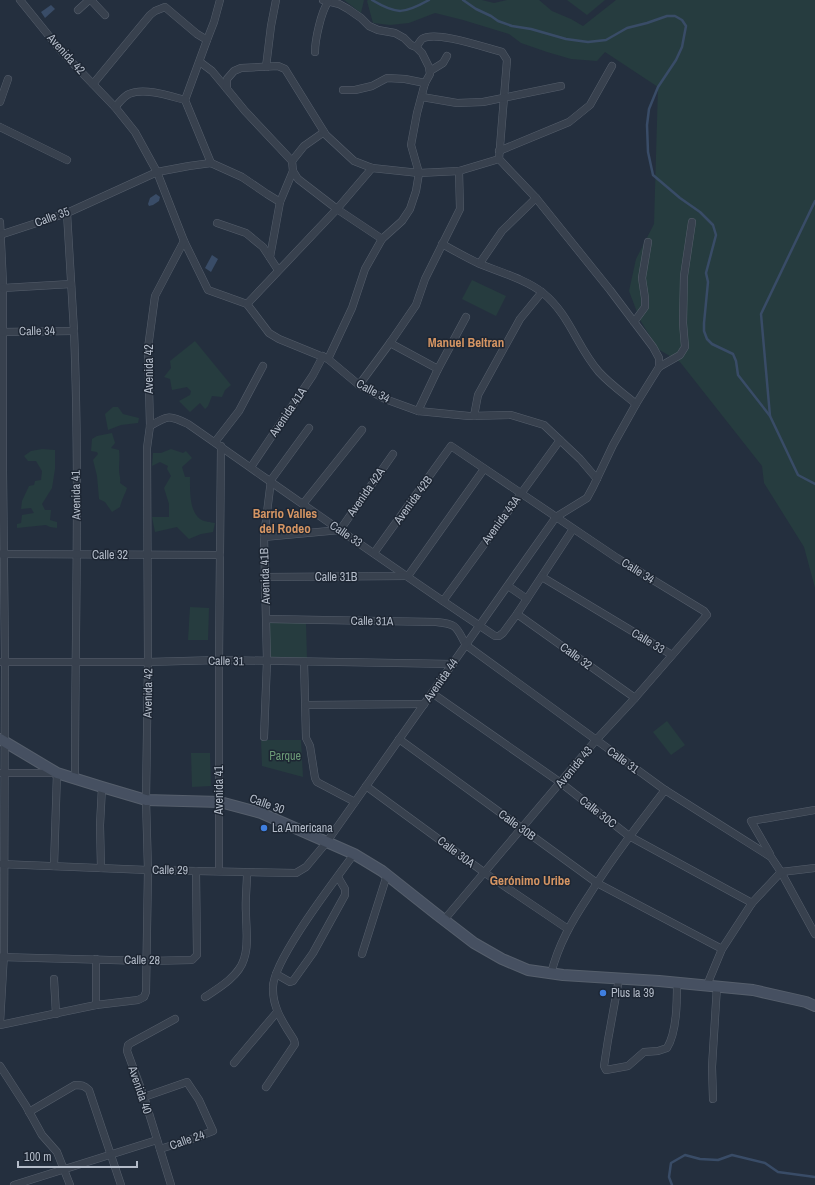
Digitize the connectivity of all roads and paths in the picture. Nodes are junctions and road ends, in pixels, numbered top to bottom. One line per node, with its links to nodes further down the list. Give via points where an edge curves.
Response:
1 (20, 0): 18 (street, Avenida 42, via 62,52)
2 (90, 0): 6 (street); 7 (street)
3 (220, 0): 8 (street)
4 (276, 0): 14 (street)
5 (326, 1): 9 (street, via 348,9 369,26 395,33); 10 (street)
6 (78, 10)
7 (105, 15)
8 (208, 40): 12 (street); 18 (street, via 165,7 150,15)
9 (416, 47): 15 (street, via 422,53); 23 (street, via 422,39 448,38 502,52 507,60)
10 (315, 52)
11 (447, 56): 15 (street, via 444,63)
12 (200, 62): 20 (street, via 212,71); 24 (street)
13 (612, 66): 29 (street, via 590,106 569,122)
14 (266, 67): 20 (street, via 241,68 234,71 228,80); 28 (street, via 278,66 285,69)
15 (430, 71): 17 (street)
16 (8, 80): 25 (street)
17 (425, 83): 21 (street, via 388,78 372,86); 22 (street)
18 (93, 84): 26 (street, Avenida 42)
19 (561, 86): 23 (street)
20 (227, 89): 32 (street)
21 (343, 90)
22 (422, 97): 23 (street, via 457,103); 38 (street, via 411,145)
23 (503, 99): 29 (street)
24 (185, 100): 26 (street, via 149,92 135,92 128,94); 33 (street)
25 (0, 102)
26 (115, 106): 37 (street, Avenida 42, via 135,132)
27 (0, 127): 31 (street)
28 (324, 132): 32 (street, via 304,146); 34 (street, via 354,161)
29 (499, 151): 30 (street)
30 (499, 159): 36 (street); 39 (street)
31 (67, 160)
32 (292, 161): 35 (street)
33 (211, 163): 37 (street, Calle 35); 40 (street, via 242,177)
34 (372, 168): 38 (street); 41 (street)
35 (292, 171): 40 (street); 41 (street, via 298,179)
36 (459, 171): 38 (street); 50 (street, via 460,209)
37 (157, 172): 42 (street, Calle 35); 48 (street, Avenida 42)
38 (419, 173): 47 (street, Avenida 41A, via 410,209 402,221)
39 (536, 198): 52 (street, via 502,231); 59 (street)
40 (280, 202): 51 (street)
41 (337, 209): 47 (street); 53 (street)
42 (67, 213): 46 (street, Calle 35); 54 (street, Avenida 41)
43 (0, 222): 46 (street)
44 (692, 222): 65 (street, via 684,276 685,347 680,355)
45 (216, 223): 51 (street, via 246,233 263,247)
46 (0, 235): 55 (street)
47 (382, 239): 63 (street, Avenida 41A, via 365,269 352,308)
48 (184, 241): 57 (street, via 208,290); 71 (street, Avenida 42, via 155,296 148,348)
49 (648, 242): 59 (street, via 642,278 645,307)
50 (442, 244): 52 (street); 62 (street, via 416,305)
51 (270, 257): 53 (street)
52 (480, 263): 56 (street)
53 (278, 270): 57 (street)
54 (71, 284): 55 (street); 60 (street, Avenida 41)
55 (3, 288): 61 (street)
56 (542, 292): 68 (street, via 570,324 579,344 600,372); 70 (street, via 520,319 478,395)
57 (247, 304): 63 (street, Calle 34, via 269,333)
58 (466, 317): 66 (street)
59 (634, 322): 65 (street, via 659,358)
60 (74, 331): 61 (street, Calle 34); 90 (street, Avenida 41)
61 (1, 332): 89 (street)
62 (390, 343): 66 (street); 67 (street)
63 (325, 358): 67 (street, Calle 34); 78 (street, Avenida 41A)
64 (263, 366): 75 (street)
65 (659, 368): 68 (street)
66 (438, 369): 69 (street)
67 (359, 385): 69 (street, Calle 34, via 385,399)
68 (636, 404): 80 (street)
69 (418, 411): 70 (street, Calle 34)
70 (474, 416): 74 (street, Calle 34, via 511,415 544,425)
71 (150, 426): 75 (street, Calle 33, via 163,418 174,417); 91 (street, Avenida 42, via 147,448)
72 (309, 428): 81 (street, Avenida 41B)
73 (362, 430): 83 (street)
74 (560, 440): 80 (street, Calle 34); 82 (street, Avenida 43A)
75 (218, 444): 78 (street, Calle 33); 92 (street, Avenida 41)
76 (451, 446): 79 (street, Calle 34); 88 (street, Avenida 42B)
77 (393, 454): 86 (street, Avenida 42A)
78 (251, 467): 81 (street, Calle 33)
79 (484, 469): 82 (street, Calle 34); 93 (street)
80 (597, 479): 84 (street, via 587,498)
81 (271, 480): 83 (street, Calle 33); 87 (street, Avenida 41B)
82 (521, 493): 84 (street, Calle 34); 98 (street, Avenida 43A)
83 (303, 504): 86 (street, Calle 33)
84 (556, 517): 85 (street, Calle 34); 96 (street, Avenida 44)
85 (574, 529): 94 (street); 100 (street, Calle 34, via 704,611)
86 (340, 530): 87 (street); 88 (street, Calle 33)
87 (264, 537): 95 (street, Avenida 41B)
88 (374, 553): 93 (street, Calle 33)
89 (2, 554): 90 (street, Calle 32); 106 (street)
90 (77, 555): 91 (street, Calle 32); 108 (street, Avenida 41)
91 (146, 555): 92 (street, Calle 32); 109 (street, Avenida 42)
92 (220, 555): 105 (street, Avenida 41)
93 (408, 576): 95 (street, Calle 31B); 98 (street, Calle 33)
94 (542, 576): 97 (street); 104 (street, Calle 33)
95 (265, 577): 101 (street, Avenida 41B)
96 (508, 586): 97 (street); 102 (street, Avenida 44)
97 (527, 599): 99 (street)
98 (443, 601): 102 (street, Calle 33)
99 (517, 614): 102 (street, Calle 33, via 500,636 495,636); 113 (street, Calle 32)
100 (706, 615): 104 (street, Avenida 43)
101 (267, 619): 103 (street, Calle 31A, via 451,623 457,628); 107 (street, Avenida 41B)
102 (480, 626): 103 (street, Avenida 44)
103 (466, 645): 111 (street, Avenida 44); 119 (street, Calle 31)
104 (672, 655): 113 (street, Avenida 43)
105 (219, 660): 107 (street, Calle 31); 109 (street, Calle 31); 128 (street, Avenida 41)
106 (3, 661): 108 (street, Calle 31); 118 (street)
107 (267, 661): 110 (street, Calle 31); 116 (street, Avenida 41B)
108 (76, 662): 109 (street, Calle 31); 122 (street, Avenida 41)
109 (148, 662): 127 (street, Avenida 42)
110 (304, 662): 111 (street, Calle 31); 115 (street)
111 (453, 664): 112 (street, Avenida 44)
112 (432, 693): 114 (street, Avenida 44); 123 (street, Calle 30C)
113 (635, 698): 119 (street, Avenida 43)
114 (424, 704): 115 (street); 117 (street, Avenida 44)
115 (306, 705): 129 (street, via 306,738 310,746 315,778 321,785)
116 (264, 737)
117 (399, 739): 124 (street, Avenida 44); 131 (street, Calle 30B)
118 (2, 740): 120 (street); 121 (main road, Calle 30)
119 (596, 740): 123 (street, Avenida 43); 126 (street, Calle 31)
120 (2, 773): 121 (street, Calle 30); 136 (street)
121 (57, 773): 122 (main road, Calle 30); 137 (street)
122 (75, 778): 125 (main road, Calle 30)
123 (561, 783): 131 (street, Avenida 43); 132 (street, Calle 30C)
124 (366, 786): 129 (street, Avenida 44); 145 (street, Calle 30A)
125 (102, 787): 127 (main road, Calle 30); 138 (street)
126 (665, 790): 132 (street); 135 (street, Calle 31)
127 (146, 800): 128 (main road, Calle 30); 140 (street)
128 (220, 802): 133 (main road, Calle 30, via 261,814); 142 (street, Avenida 41)
129 (355, 802): 133 (street, Avenida 44)
130 (815, 810): 135 (street, via 751,821)
131 (522, 828): 145 (street, Avenida 43); 148 (street, Calle 30B)
132 (629, 836): 148 (street); 149 (street, Calle 30C)
133 (326, 842): 134 (main road, Calle 30); 144 (street, Calle 29, via 306,867 296,873)
134 (354, 854): 146 (main road, Calle 30); 147 (street)
135 (771, 857): 143 (street, Calle 31)
136 (2, 864): 137 (street, Calle 29); 150 (street)
137 (54, 866): 138 (street, Calle 29)
138 (101, 868): 140 (street, Calle 29)
139 (815, 868): 143 (street)
140 (148, 870): 141 (street, Calle 29); 158 (street)
141 (196, 871): 142 (street, Calle 29); 158 (street, Calle 28, via 197,955 192,960)
142 (219, 871): 144 (street, Calle 29)
143 (781, 872): 149 (street); 153 (street, Calle 31)
144 (247, 873): 166 (street, via 244,960 226,984)
145 (485, 873): 151 (street, Avenida 43); 152 (street, Calle 30A)
146 (387, 875): 151 (main road, Calle 30); 155 (street)
147 (338, 876): 159 (street, via 294,940); 159 (street, via 345,889 345,895 313,953 293,981 290,982)
148 (597, 883): 152 (street); 154 (street, Calle 30B)
149 (752, 903): 154 (street)
150 (2, 911): 156 (street)
151 (444, 920): 160 (main road, Calle 30, via 474,943 502,959 528,970)
152 (568, 929): 160 (street)
153 (815, 934)
154 (722, 949): 164 (street)
155 (362, 954)
156 (2, 957): 157 (street, Calle 28); 172 (street)
157 (96, 959): 158 (street, Calle 28); 167 (street)
158 (147, 961): 167 (street, via 144,997)
159 (276, 974): 169 (street, via 273,990)
160 (551, 974): 162 (main road, Calle 30)
161 (54, 979): 170 (street)
162 (619, 979): 163 (main road, Calle 30); 163 (street, via 604,1066 606,1070 628,1066 644,1052 667,1048 672,1038)
163 (677, 982): 164 (main road, Calle 30)
164 (707, 985): 165 (main road, Calle 30)
165 (717, 986): 168 (main road, Calle 30, via 753,990); 177 (street)
166 (205, 997)
167 (96, 1005): 170 (street)
168 (815, 1006)
169 (277, 1012): 173 (street); 175 (street, via 295,1044)
170 (59, 1014): 172 (street)
171 (175, 1019): 176 (street, Avenida 40, via 128,1045 127,1051)
172 (0, 1024)
173 (234, 1063)
174 (0, 1066): 178 (street)
175 (266, 1087)
176 (144, 1098): 179 (street, Avenida 40); 180 (street, Calle 24, via 187,1082 199,1100 213,1131)
177 (712, 1099)
178 (29, 1112): 181 (street, via 75,1086 85,1086 89,1090); 182 (street, via 42,1135 57,1152)
179 (157, 1140): 180 (street, Avenida 40); 181 (street, Calle 24)
180 (160, 1149): 187 (street, Avenida 40)
181 (111, 1154): 182 (street, Calle 24); 186 (street)
182 (64, 1169): 183 (street, Calle 24); 185 (street)
183 (24, 1184): 184 (street, Calle 24)
184 (14, 1185)
185 (70, 1185)
186 (122, 1185)
187 (171, 1185)

